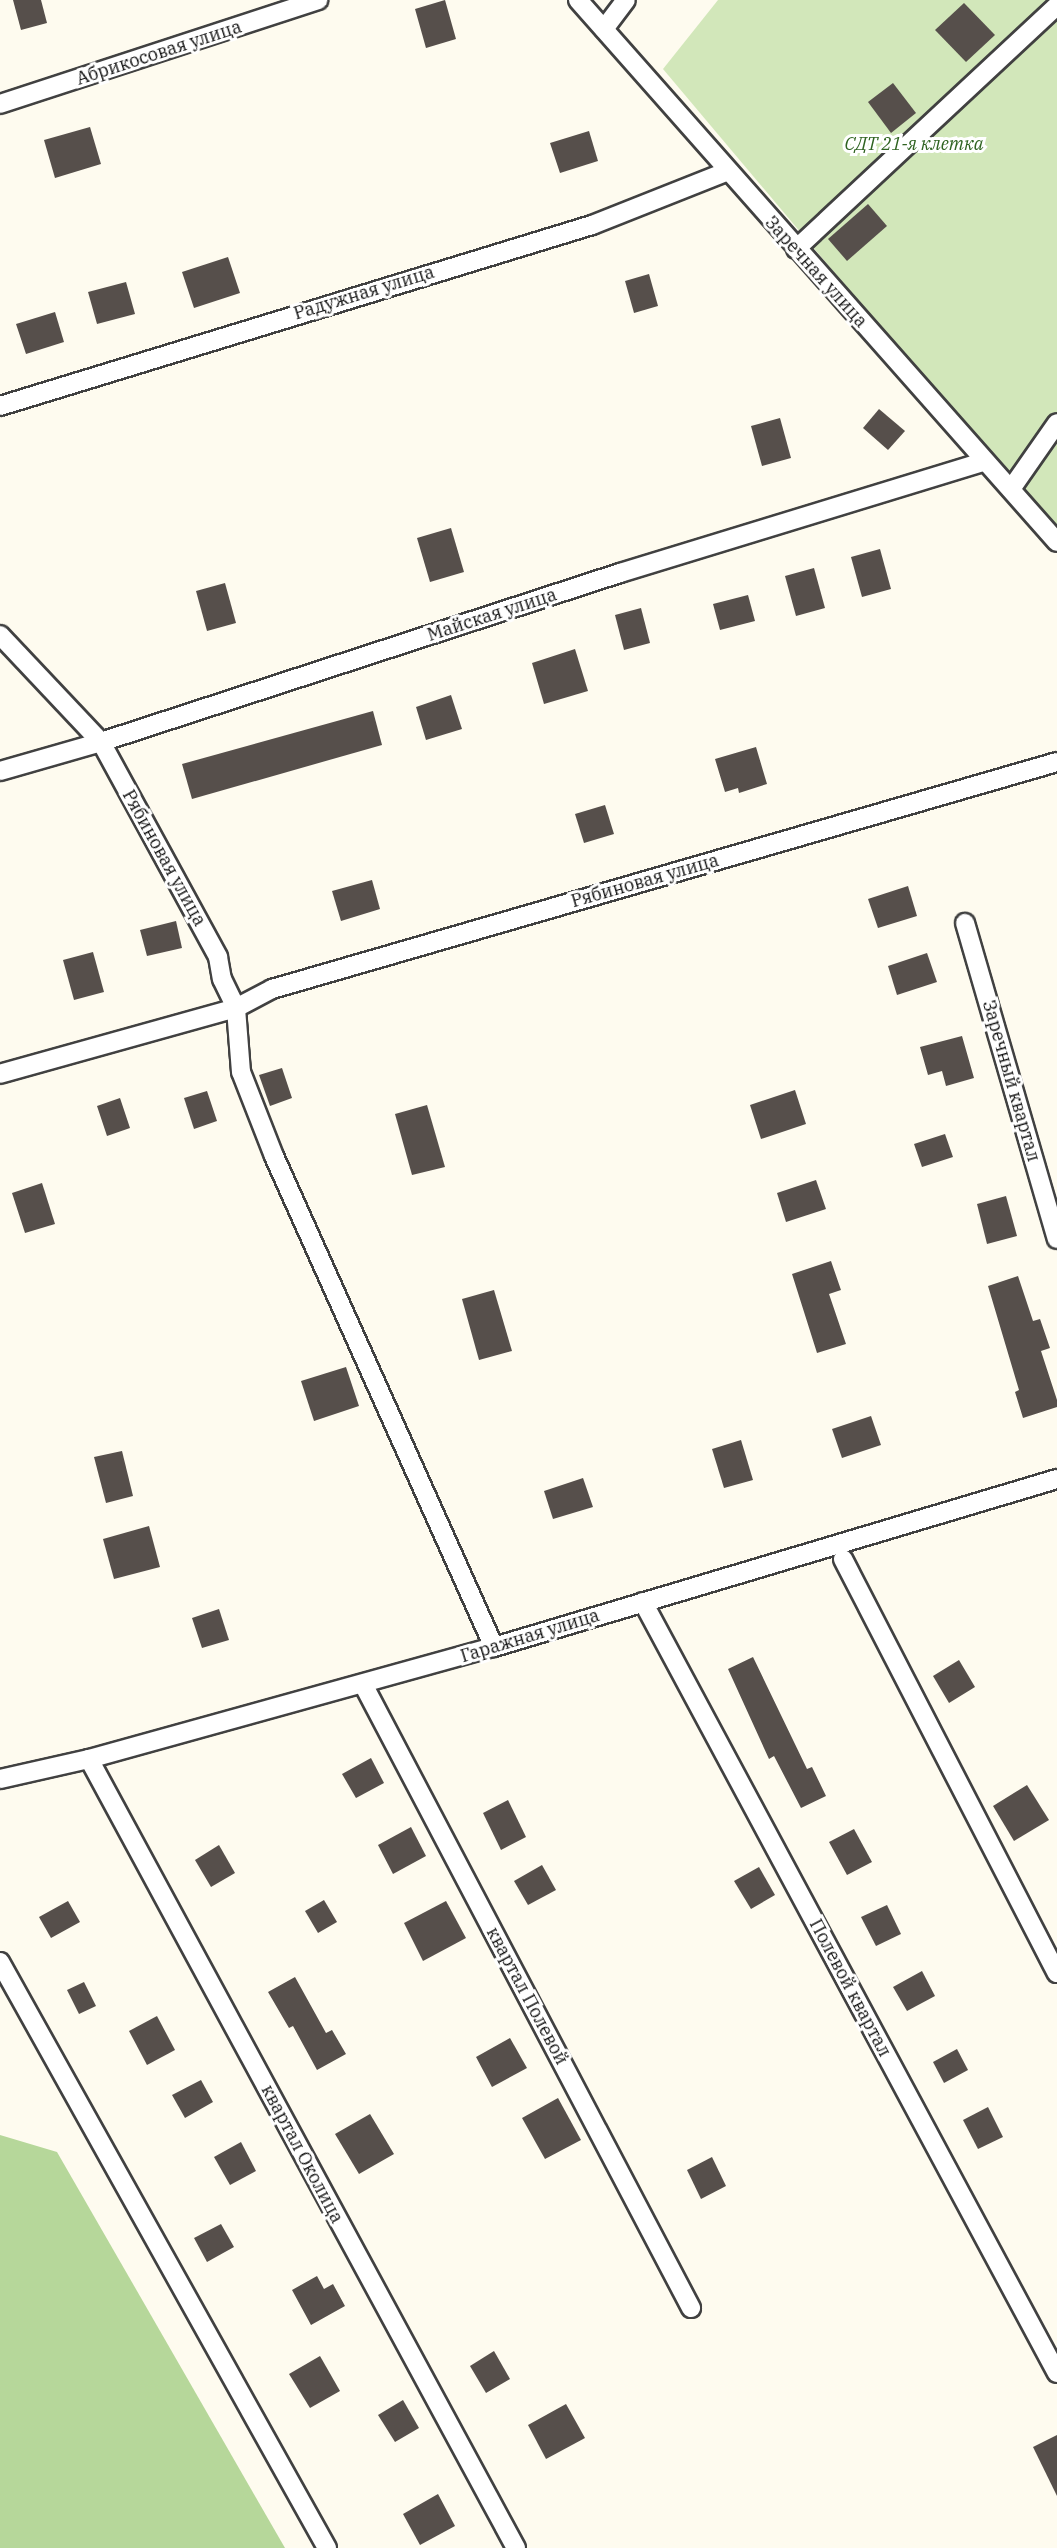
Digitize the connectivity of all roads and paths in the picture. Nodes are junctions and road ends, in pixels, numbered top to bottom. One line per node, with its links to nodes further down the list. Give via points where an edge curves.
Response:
1 (318, 0): 6 (street, Абрикосовая улица)
2 (578, 0): 5 (street, Заречная улица)
3 (626, 0): 5 (street)
4 (1057, 6): 8 (street)
5 (604, 29): 7 (street, Заречная улица)
6 (0, 104)
7 (726, 172): 8 (street, Заречная улица); 9 (street, Радужная улица, via 592,225)
8 (796, 249): 11 (street, Заречная улица)
9 (0, 406)
10 (1057, 423): 12 (street)
11 (984, 462): 12 (street, Заречная улица); 15 (street, Майская улица, via 620,573)
12 (1011, 489): 13 (street, Заречная улица)
13 (1057, 542)
14 (0, 635): 15 (street, Рябиновая улица)
15 (101, 742): 17 (street, Майская улица); 19 (street, Рябиновая улица, via 218,957 222,979)
16 (1057, 762): 19 (street, Рябиновая улица, via 272,989)
17 (0, 771)
18 (965, 923): 21 (street, Заречный квартал)
19 (236, 1008): 20 (street, Рябиновая улица); 25 (street, via 241,1072 274,1156)
20 (0, 1074)
21 (1057, 1239)
22 (1057, 1479): 24 (street, Гаражная улица)
23 (843, 1559): 30 (street)
24 (643, 1602): 25 (street, Гаражная улица); 32 (street, Полевой квартал)
25 (494, 1647): 26 (street, Гаражная улица)
26 (363, 1684): 27 (street, Гаражная улица); 31 (street, квартал Полевой)
27 (89, 1759): 28 (street, Гаражная улица); 34 (street, квартал Околица)
28 (0, 1779)
29 (0, 1962): 33 (street)
30 (1057, 1973)
31 (691, 2308)
32 (1057, 2373)
33 (327, 2548)
34 (516, 2548)

